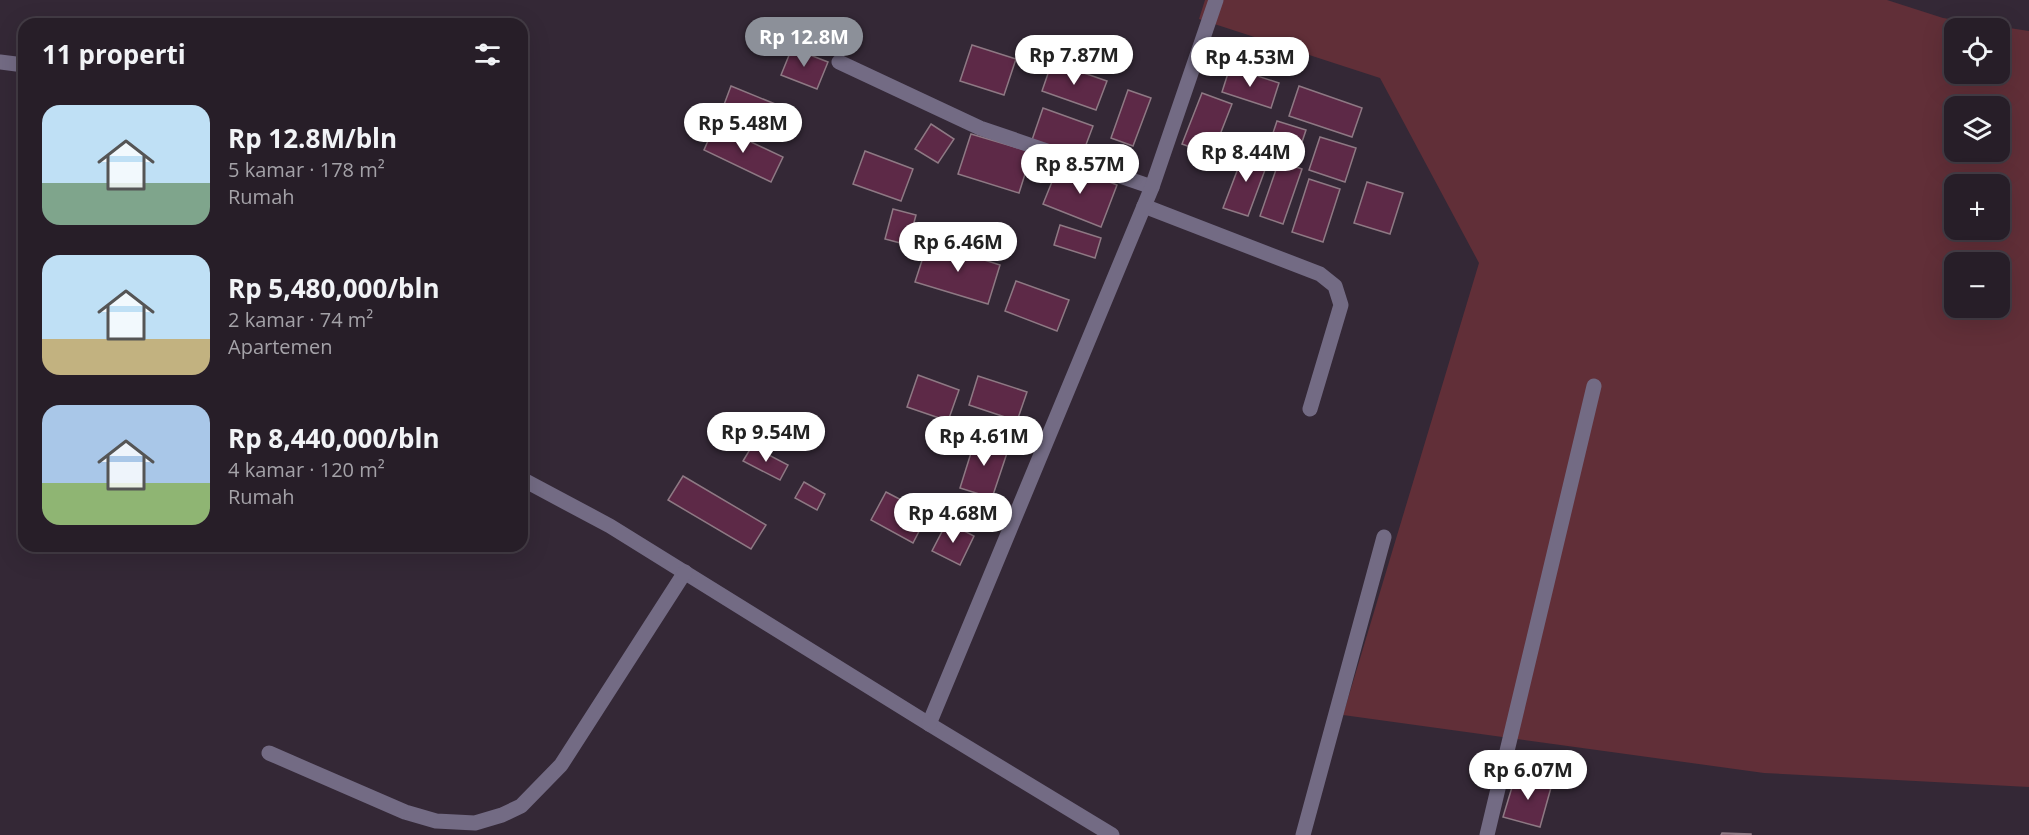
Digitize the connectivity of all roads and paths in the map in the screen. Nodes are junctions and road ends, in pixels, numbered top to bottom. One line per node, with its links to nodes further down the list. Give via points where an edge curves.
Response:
1 (1216, 0): 5 (street)
2 (0, 62): 4 (street)
3 (838, 62): 5 (street, via 980,128)
4 (18, 64)
5 (1152, 187): 6 (street)
6 (1144, 206): 8 (street, via 1320,274 1335,286 1341,305); 12 (street)
7 (1594, 386): 16 (street)
8 (1310, 409)
9 (528, 482): 11 (street)
10 (1384, 537): 15 (street)
11 (685, 572): 12 (street); 13 (street, via 561,765 521,806 502,815 475,823 436,821 405,812)
12 (929, 724): 14 (street)
13 (269, 753)
14 (1112, 835)
15 (1303, 835)
16 (1487, 835)

